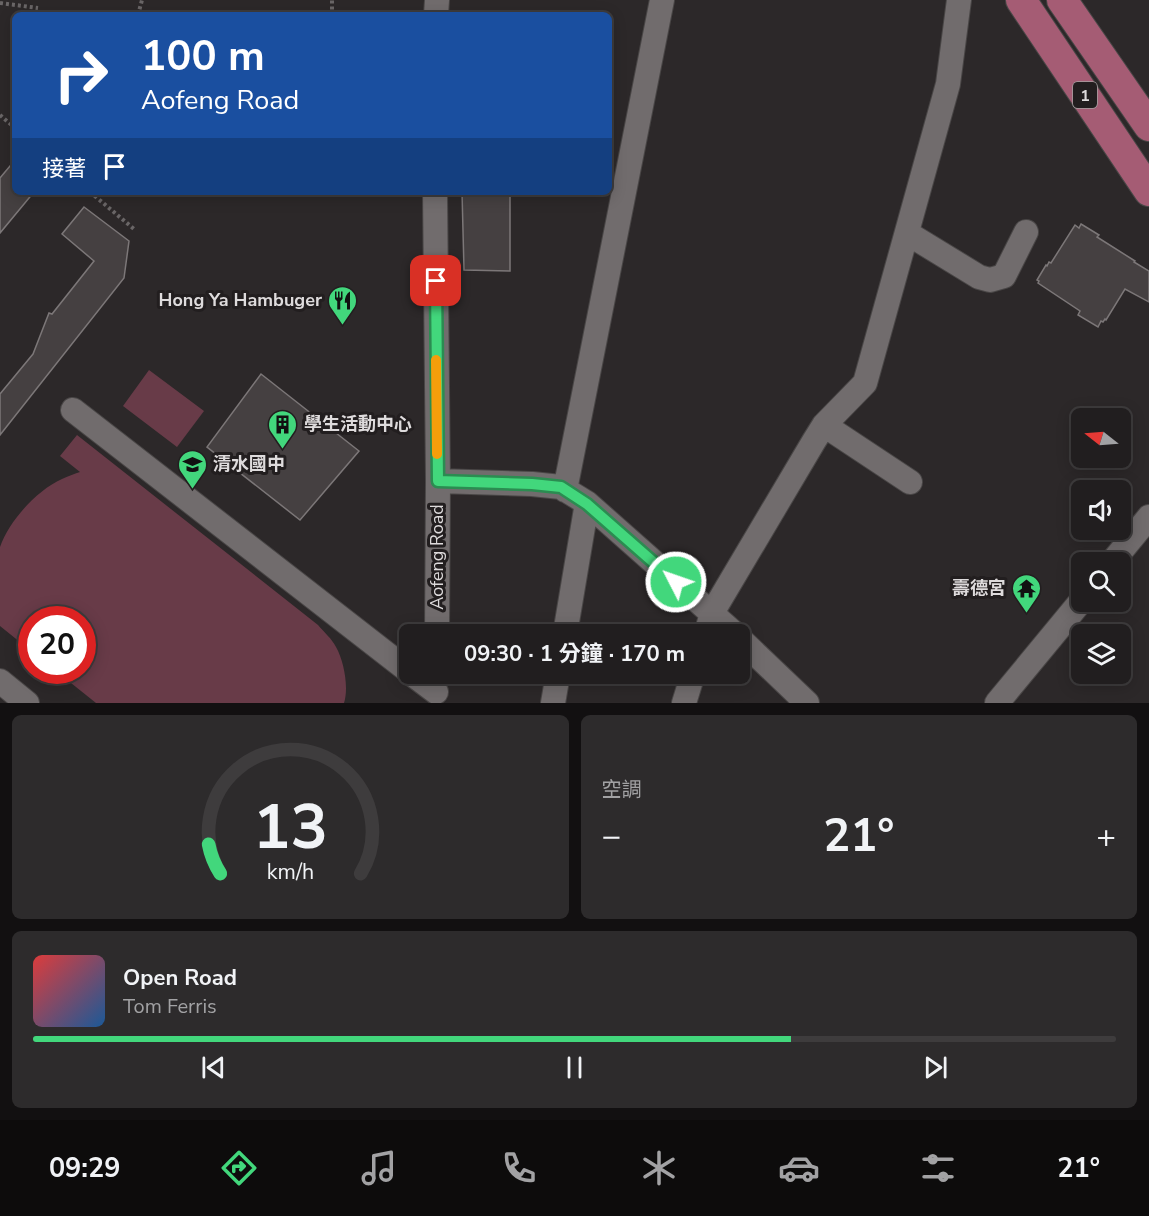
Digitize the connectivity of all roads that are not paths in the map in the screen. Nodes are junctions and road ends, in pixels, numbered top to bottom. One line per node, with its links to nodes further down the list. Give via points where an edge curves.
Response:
1 (662, 0): 14 (street)
2 (960, 0): 9 (street, via 948,84)
3 (1021, 0): 6 (main road, 1)
4 (1062, 0): 5 (main road, 1)
5 (1149, 126)
6 (1149, 191)
7 (435, 195): 12 (street, Aofeng Road)
8 (1026, 232): 9 (street, via 1004,276 990,280)
9 (907, 233): 11 (street, via 866,383)
10 (73, 410): 23 (street)
11 (824, 425): 13 (street); 21 (street)
12 (438, 481): 14 (street, via 532,484); 19 (street, Aofeng Road)
13 (910, 482)
14 (566, 490): 15 (street)
15 (587, 504): 20 (street); 21 (street)
16 (1149, 517): 17 (street)
17 (1120, 552)
18 (1072, 612): 31 (street)
19 (437, 624)
20 (567, 624)
21 (709, 624)
22 (750, 649): 30 (street)
23 (399, 664)
24 (0, 681): 27 (street)
25 (557, 684): 28 (street)
26 (690, 684): 29 (street)
27 (26, 703)
28 (554, 703)
29 (684, 703)
30 (807, 703)
31 (997, 703)

